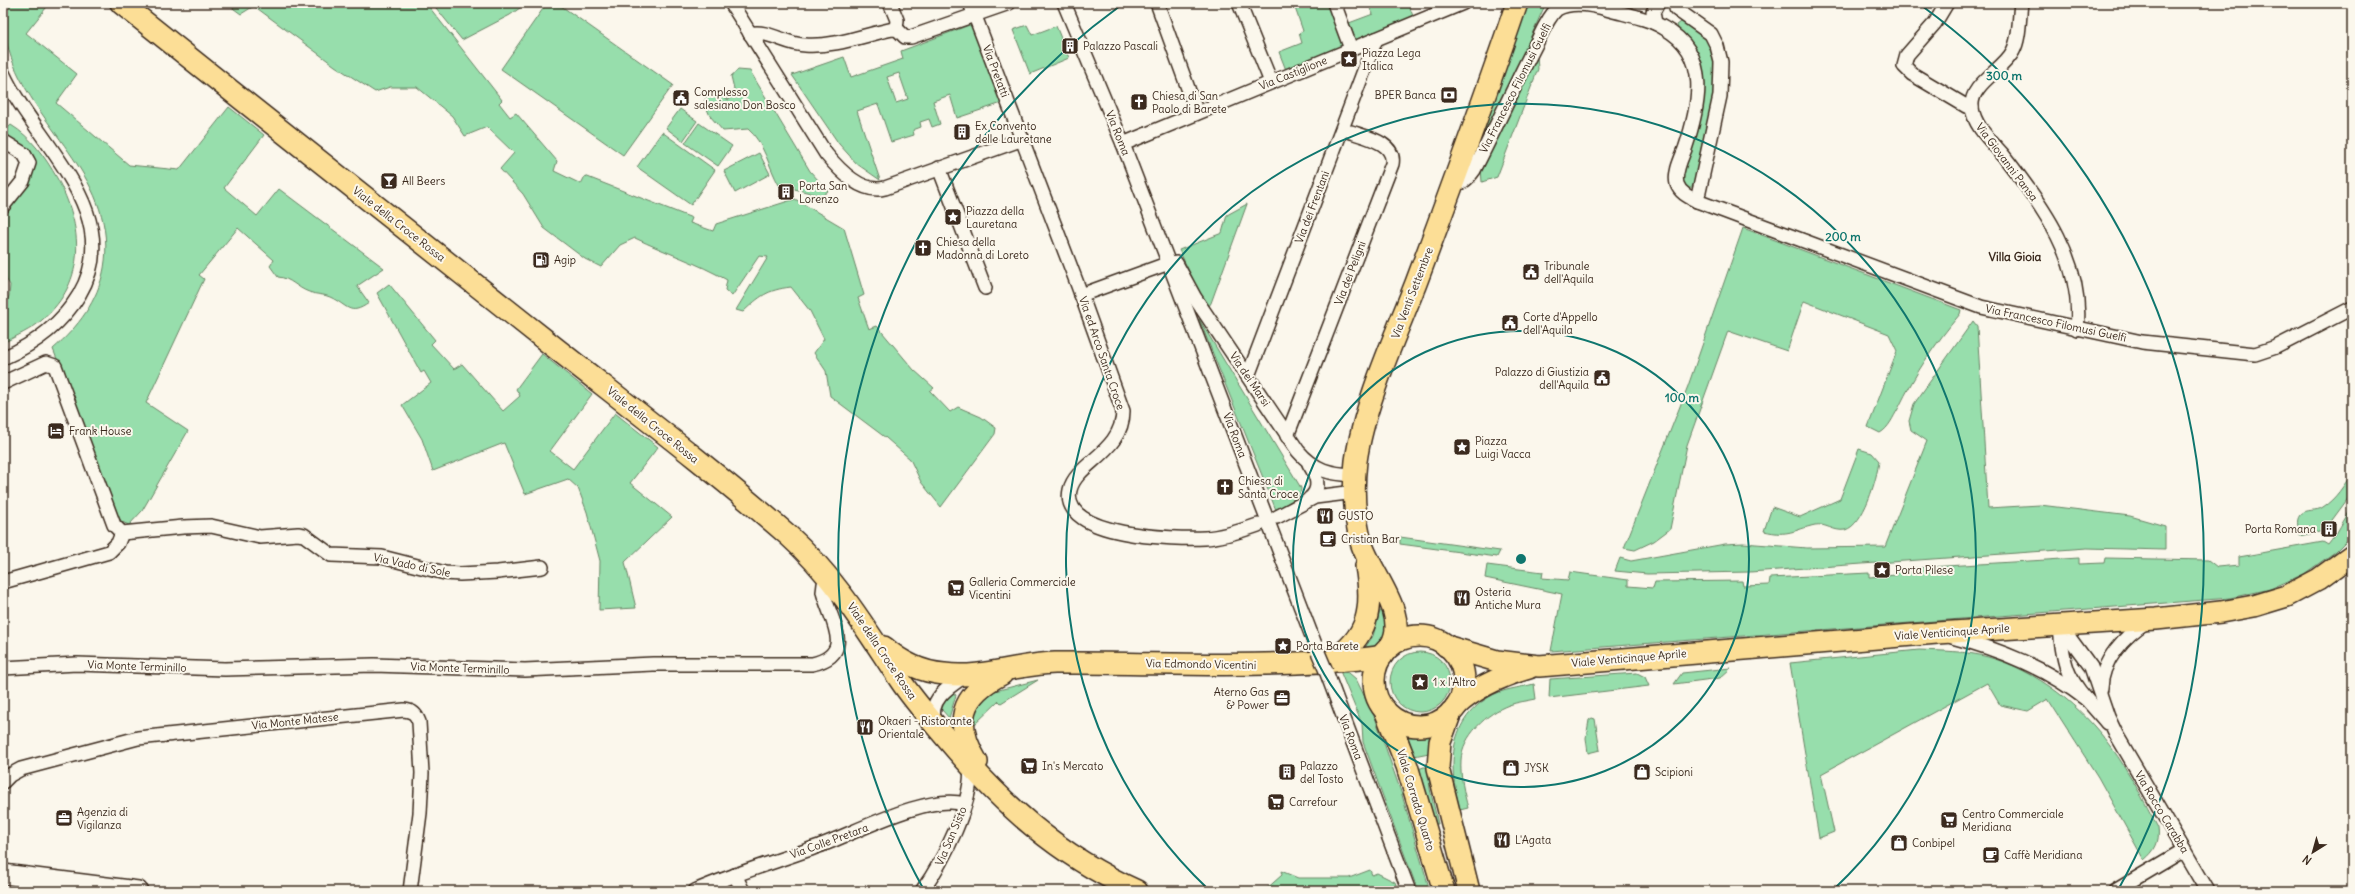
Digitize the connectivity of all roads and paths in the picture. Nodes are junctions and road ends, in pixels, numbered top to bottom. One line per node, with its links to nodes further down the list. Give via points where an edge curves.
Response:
1 (121, 3): 53 (main road, Viale della Croce Rossa, via 787,534)
2 (730, 3): 20 (street)
3 (890, 3): 19 (street, via 896,20)
4 (970, 3): 17 (street, Via Pretatti)
5 (1009, 3): 17 (street)
6 (1064, 3): 30 (street, Via Roma)
7 (1157, 3): 26 (street)
8 (1240, 3): 24 (street)
9 (1334, 3): 22 (street)
10 (1463, 3): 21 (street, Via Castiglione)
11 (1517, 3): 32 (main road, Via Venti Settembre)
12 (1580, 3): 18 (street, Via Francesco Filomusi Guelfi); 32 (street, Via Francesco Filomusi Guelfi, via 1561,8 1550,18 1474,170 1463,182)
13 (1658, 3): 18 (street, via 1653,12)
14 (1947, 3): 25 (street, via 1935,23 1907,55 1904,66 1912,74 1966,106)
15 (2021, 3): 25 (street, via 2014,49 2003,65 1975,92)
16 (1673, 6): 18 (street, via 1674,20); 33 (street, via 1711,34 1721,62 1720,96)
17 (975, 16): 19 (street, via 911,38 905,37); 28 (street, Via Pretatti)
18 (1659, 25): 33 (street, Via Francesco Filomusi Guelfi, via 1687,47 1697,70 1696,114 1676,182 1683,193)
19 (896, 29): 20 (street, via 815,46 797,44 758,33)
20 (750, 34): 31 (street, via 826,154 843,172 872,189 882,188)
21 (1376, 39): 22 (street, Via Castiglione); 41 (street, Via dei Frentani)
22 (1351, 49): 24 (street, Via Castiglione)
23 (3, 73): 40 (street, via 24,111 76,188 91,229 92,258 81,292 65,315 38,340)
24 (1271, 82): 26 (street, Via Castiglione)
25 (1972, 107): 39 (street, Via Giovanni Pansa, via 1976,122 2036,199 2066,253 2077,290)
26 (1197, 113): 30 (street, Via Castiglione)
27 (1351, 132): 43 (street, Via dei Peligni, via 1382,144 1390,152 1393,161)
28 (1023, 139): 31 (street); 37 (street, Via ed Arco Santa Croce)
29 (3, 141): 34 (street, via 24,154 29,163 23,181)
30 (1123, 144): 35 (street, Via Roma)
31 (939, 168): 36 (street)
32 (1453, 183): 45 (main road, Via Venti Settembre, via 1368,414 1359,446)
33 (1697, 201): 39 (street, Via Francesco Filomusi Guelfi, via 1981,307)
34 (3, 206)
35 (1167, 259): 37 (street); 41 (street, Via dei Marsi, via 1174,259 1195,298); 62 (street, Via Roma)
36 (986, 288)
37 (1081, 295): 48 (street, Via ed Arco Santa Croce, via 1122,406 1123,417 1112,442 1070,487 1070,500 1074,509 1100,528 1130,534 1204,538)
38 (2352, 308): 39 (street, Via Francesco Filomusi Guelfi, via 2276,347 2255,354 2142,342)
39 (2077, 329)
40 (3, 358)
41 (1248, 376): 43 (street, Via dei Marsi)
42 (3, 384): 49 (street, via 46,363 55,366 114,525)
43 (1287, 436): 44 (street, Via dei Marsi)
44 (1307, 461): 45 (street, Via dei Marsi, via 1327,473); 46 (street, via 1318,485)
45 (1355, 484): 46 (street, via 1335,493); 50 (main road, Via Venti Settembre, via 1357,525)
46 (1309, 499): 47 (street)
47 (1276, 517)
48 (1258, 525)
49 (122, 533): 52 (street, Via Vado di Sole, via 210,526 260,537 304,535 331,555 382,556 444,573); 54 (street, via 115,547 109,552)
50 (1361, 541): 55 (main road, Via Venti Settembre); 62 (main road, via 1369,589 1368,617 1353,642)
51 (2352, 555): 56 (main road, Viale Venticinque Aprile, via 2319,579 2270,602 2221,612)
52 (542, 567)
53 (830, 578): 58 (main road, Viale della Croce Rossa); 65 (street, Via Monte Terminillo, via 824,584 823,592 839,640 836,649 828,657 812,664 653,664 524,670 374,666 225,670 77,664)
54 (3, 582)
55 (1382, 587): 60 (main road, Via Venti Settembre, via 1416,624); 61 (main road, Via Venti Settembre, via 1394,608 1398,622 1396,634)
56 (2152, 619): 57 (main road, Viale Venticinque Aprile); 67 (street, Via Rocco Carabba, via 2132,633 2111,657 2103,676)
57 (2060, 625): 59 (main road, Viale Venticinque Aprile); 67 (street, Via Rocco Carabba, via 2087,659); 68 (street, Via Rocco Carabba, via 2064,663 2074,685)
58 (868, 628): 66 (main road, Via Edmondo Vicentini, via 888,650 908,664 937,673); 71 (main road, Viale della Croce Rossa, via 902,683)
59 (1937, 633): 63 (main road, Viale Venticinque Aprile); 68 (street, Via Rocco Carabba, via 2023,660 2050,674)
60 (1440, 642): 61 (main road, via 1421,636 1409,637); 63 (main road, Viale Venticinque Aprile, via 1486,659); 69 (main road, via 1460,663 1464,678 1462,693)
61 (1387, 650): 62 (main road, Via Edmondo Vicentini); 70 (main road, via 1376,667 1374,680 1376,693)
62 (1325, 661): 64 (main road, Via Edmondo Vicentini, via 1241,665 1055,663); 86 (street, Via Roma)
63 (1539, 666): 69 (main road, Viale Venticinque Aprile, via 1487,684 1470,694)
64 (1019, 667): 66 (main road, Via Edmondo Vicentini); 75 (main road, Via Edmondo Vicentini, via 982,687 968,700 964,712 964,734 970,750)
65 (3, 668)
66 (966, 675): 71 (street, Via Edmondo Vicentini, via 950,685 938,698 933,709)
67 (2102, 695): 72 (street, Via Rocco Carabba)
68 (2086, 699): 72 (street, Via Rocco Carabba)
69 (1454, 709): 70 (main road, via 1433,723 1418,725 1404,722); 88 (main road, via 1440,742 1438,768)
70 (1385, 710): 87 (main road, Viale Corrado Quarto, via 1407,766)
71 (935, 723): 73 (main road, Viale della Croce Rossa)
72 (2116, 734): 77 (street, Via Rocco Carabba)
73 (970, 765): 75 (main road, Viale della Croce Rossa); 76 (street, Via San Sisto, via 971,780)
74 (3, 782): 81 (street, Via Monte Matese, via 21,769 138,738 274,722 411,711 419,722 422,773 420,813)
75 (994, 791): 76 (street, Via San Sisto, via 978,786); 85 (main road, Viale della Croce Rossa, via 1032,827 1062,850 1099,873)
76 (965, 802): 79 (street, Via Colle Pretara, via 943,802 915,808); 84 (street, Via San Sisto, via 945,853)
77 (2184, 850): 89 (street); 90 (street, Via Rocco Carabba)
78 (3, 874): 80 (street)
79 (735, 875): 82 (street, Via Colle Pretara); 83 (street)
80 (138, 891)
81 (410, 891)
82 (696, 891)
83 (743, 891)
84 (922, 891)
85 (1137, 891)
86 (1409, 891)
87 (1444, 891)
88 (1469, 891)
89 (2115, 891)
90 (2208, 891)

